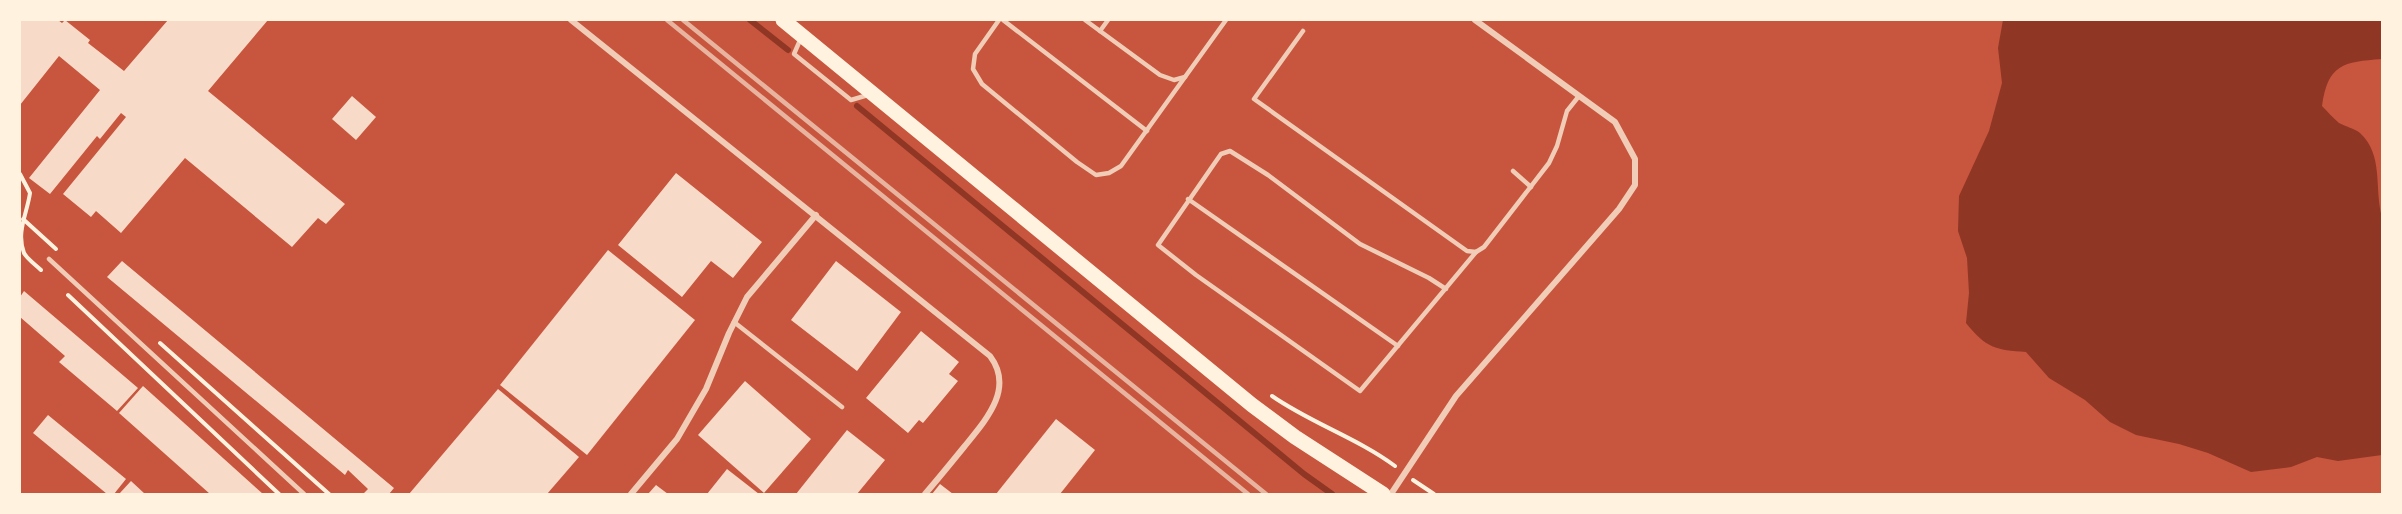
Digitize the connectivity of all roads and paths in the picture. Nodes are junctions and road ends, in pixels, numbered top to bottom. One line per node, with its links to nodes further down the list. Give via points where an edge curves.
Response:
1 (572, 20): 17 (street)
2 (783, 20): 38 (main road, via 1252,405)
3 (1001, 20): 12 (lane); 12 (lane, via 975,54 973,69 982,84 1077,162 1096,175 1109,173 1121,166)
4 (1085, 20): 8 (lane)
5 (1108, 20): 8 (lane)
6 (1226, 20): 10 (lane)
7 (1475, 20): 11 (street)
8 (1100, 31): 10 (lane, via 1160,75 1174,80)
9 (1303, 31): 21 (lane, via 1254,99 1467,251)
10 (1185, 77): 12 (lane)
11 (1579, 96): 15 (lane, via 1567,111 1549,163); 39 (street, via 1615,122 1635,159 1635,185 1619,209 1456,396)
12 (1147, 131)
13 (1513, 171): 15 (lane)
14 (20, 174): 18 (path, via 30,193)
15 (1531, 187): 21 (lane)
16 (1188, 199): 25 (lane, via 1221,154 1230,151 1360,244); 29 (lane); 29 (lane, via 1158,245 1360,391)
17 (816, 215): 27 (street, via 747,297); 37 (street, via 997,365 999,394 990,415)
18 (23, 219): 19 (path); 20 (path)
19 (20, 225): 22 (path)
20 (58, 251)
21 (1476, 252): 25 (lane)
22 (22, 256): 24 (path)
23 (49, 259): 34 (lane)
24 (41, 270)
25 (1446, 289): 29 (lane)
26 (67, 294): 33 (path)
27 (734, 322): 31 (lane); 36 (street, via 706,389 682,429)
28 (154, 337): 35 (path)
29 (1398, 346)
30 (1265, 391): 32 (path, via 1313,422)
31 (842, 407)
32 (1383, 457)
33 (279, 495)
34 (304, 495)
35 (329, 495)
36 (631, 495)
37 (925, 495)
38 (1383, 495)
39 (1391, 495)

